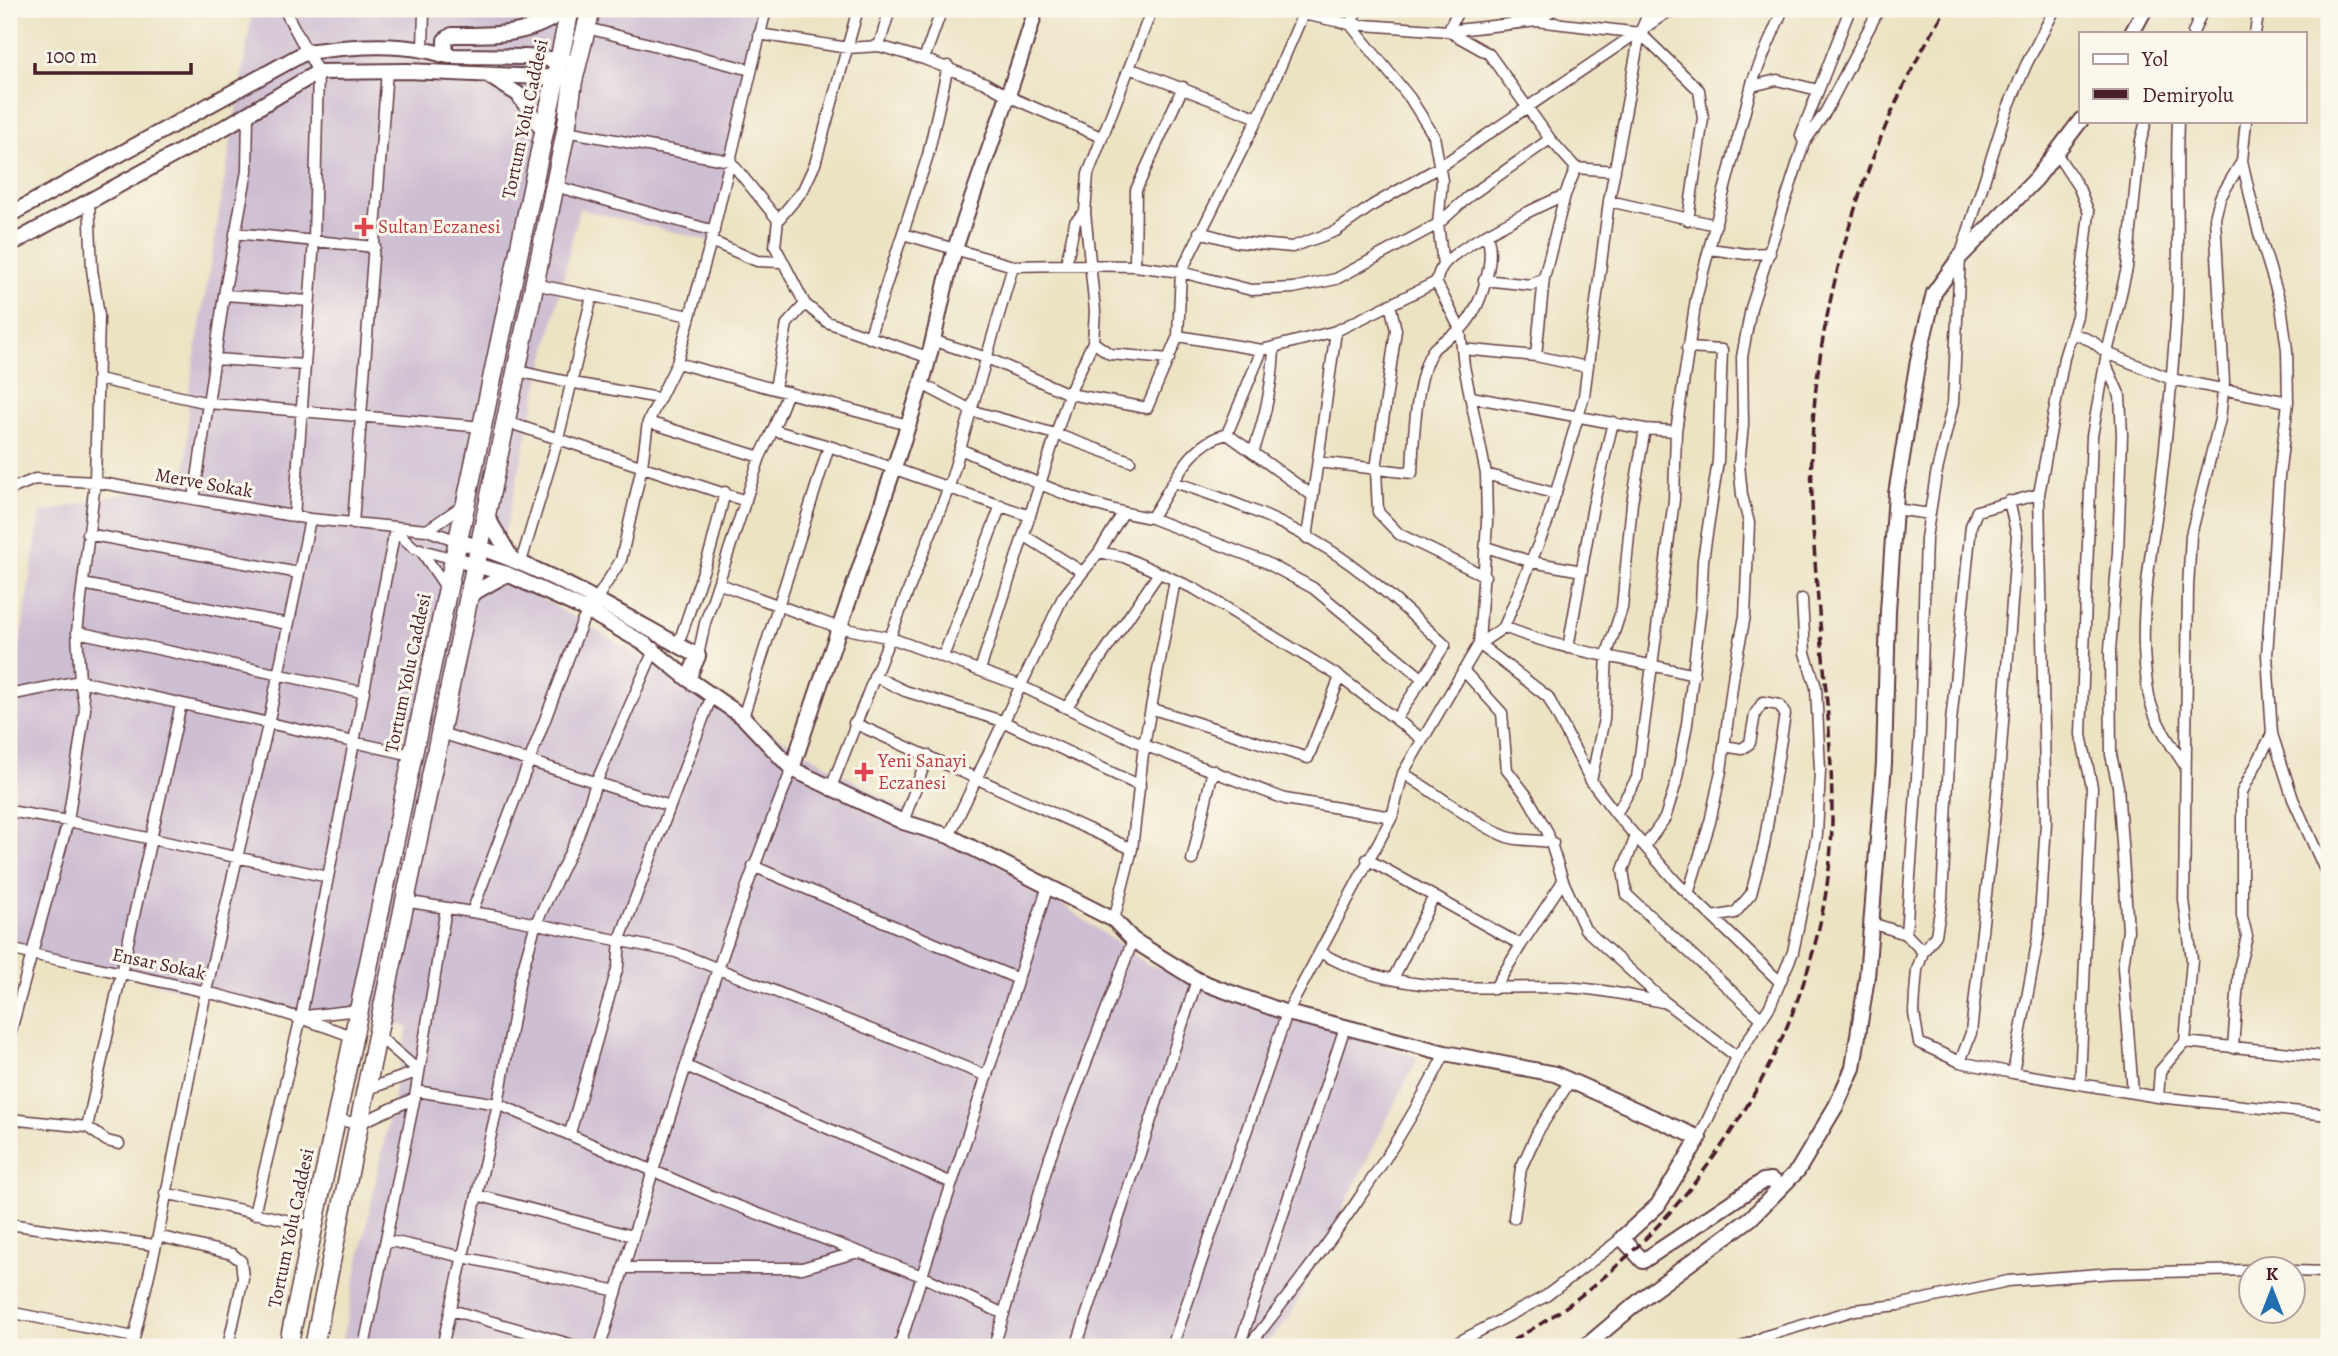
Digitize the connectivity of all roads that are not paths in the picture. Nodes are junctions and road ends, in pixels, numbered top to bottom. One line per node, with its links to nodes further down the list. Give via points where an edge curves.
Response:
1 (284, 9): 37 (street)
2 (424, 9): 36 (street)
3 (568, 9): 38 (street, via 536,27 509,35 452,35 445,40); 42 (highway, Tortum Yolu Caddesi)
4 (591, 9): 27 (highway, Tortum Yolu Caddesi)
5 (766, 9): 33 (street)
6 (858, 9): 35 (street)
7 (890, 9): 34 (street)
8 (942, 9): 39 (street)
9 (1036, 9): 52 (street)
10 (1152, 9): 43 (street)
11 (1287, 9): 24 (street)
12 (1358, 9): 26 (street)
13 (1459, 9): 28 (street)
14 (1554, 9): 25 (street)
15 (1650, 9): 32 (street)
16 (1672, 9): 32 (street)
17 (1783, 9): 49 (street)
18 (1850, 9): 51 (street)
19 (1879, 9): 64 (street, via 1826,111)
20 (2056, 9): 92 (street, via 2005,115)
21 (2145, 9): 29 (street)
22 (2203, 9): 30 (street)
23 (2259, 9): 31 (street)
24 (1303, 14): 26 (street); 55 (street)
25 (1537, 21): 28 (street); 32 (street)
26 (1350, 24): 28 (street); 68 (street, via 1410,98 1434,136)
27 (587, 27): 40 (highway, Tortum Yolu Caddesi); 45 (street)
28 (1448, 31): 53 (street, via 1489,54)
29 (2133, 32)
30 (2193, 32)
31 (2255, 32)
32 (1640, 33): 53 (street); 70 (street); 78 (street, via 1699,90 1703,118)
33 (760, 34): 35 (street); 45 (street)
34 (879, 46): 35 (street); 39 (street)
35 (848, 48): 77 (street, via 815,164 803,190)
36 (423, 50): 37 (street, via 346,46); 38 (street)
37 (306, 52): 46 (street); 76 (street)
38 (445, 55): 42 (street)
39 (924, 58): 41 (street)
40 (578, 64): 42 (street); 48 (highway, Tortum Yolu Caddesi)
41 (948, 66): 52 (street); 83 (street, via 928,155)
42 (557, 67): 47 (street); 48 (street); 61 (highway, Tortum Yolu Caddesi)
43 (1129, 68): 50 (street); 62 (street)
44 (387, 70): 46 (street); 47 (street); 88 (street)
45 (751, 70): 66 (street)
46 (318, 72): 54 (street); 86 (street)
47 (484, 74): 61 (street, via 511,87)
48 (573, 81): 60 (highway, Tortum Yolu Caddesi)
49 (1752, 86): 51 (street, via 1777,80); 80 (street)
50 (1183, 87): 55 (street); 97 (street, via 1136,190)
51 (1818, 90): 64 (street, via 1801,135)
52 (1010, 97): 62 (street); 90 (street)
53 (1527, 105): 63 (street); 68 (street)
54 (248, 114): 74 (street); 82 (street, via 247,171)
55 (1258, 118): 81 (street)
56 (2079, 122): 65 (street)
57 (2146, 122): 121 (street, via 2127,268)
58 (2178, 122): 133 (street, via 2180,252)
59 (2246, 122): 67 (street)
60 (566, 131): 66 (street); 71 (highway, Tortum Yolu Caddesi)
61 (544, 132): 152 (highway, Tortum Yolu Caddesi)
62 (1101, 137): 75 (street, via 1088,174)
63 (1550, 139): 69 (street); 79 (street)
64 (1804, 143): 91 (street)
65 (2056, 153): 92 (street); 112 (street, via 2089,213)
66 (730, 161): 77 (street); 85 (street)
67 (2242, 161): 137 (street, via 2220,198 2215,218); 142 (street, via 2281,304)
68 (1441, 166): 79 (street); 81 (street, via 1336,231 1292,247 1237,242)
69 (1576, 168): 70 (street); 72 (street)
70 (1615, 171): 73 (street)
71 (555, 186): 85 (street); 103 (highway, Tortum Yolu Caddesi)
72 (1564, 195): 84 (street); 100 (street)
73 (1609, 201): 78 (street); 130 (street)
74 (89, 202): 87 (street); 132 (street, via 99,316)
75 (1085, 212): 94 (street, via 1075,222); 98 (street)
76 (9, 215)
77 (778, 220): 93 (street, via 775,246)
78 (1688, 220): 80 (street)
79 (1438, 224): 95 (street); 99 (street, via 1336,279 1293,288 1251,290)
80 (1716, 225): 89 (street)
81 (1199, 232): 99 (street)
82 (235, 233): 86 (street); 104 (street)
83 (903, 234): 90 (street); 114 (street)
84 (1487, 235): 95 (street); 101 (street, via 1490,244)
85 (713, 236): 93 (street, via 757,261); 109 (street)
86 (313, 241): 88 (street); 106 (street)
87 (9, 245)
88 (375, 247): 146 (street)
89 (1710, 249): 91 (street); 118 (street)
90 (955, 250): 96 (street); 115 (street)
91 (1770, 253): 259 (street, via 1751,308 1742,357 1739,464 1749,523 1748,578)
92 (1960, 257): 183 (street, via 1934,292 1918,359); 185 (street, via 1953,403)
93 (781, 262): 107 (street)
94 (1066, 265): 96 (street); 98 (street)
95 (1443, 265): 102 (street)
96 (1013, 266): 124 (street)
97 (1135, 266): 98 (street); 99 (street)
98 (1090, 267): 116 (street)
99 (1181, 272): 113 (street)
100 (1544, 278): 101 (street, via 1531,285); 122 (street)
101 (1484, 280): 110 (street, via 1474,315)
102 (1436, 282): 108 (street); 110 (street)
103 (534, 284): 105 (street); 131 (highway, Tortum Yolu Caddesi)
104 (224, 295): 106 (street); 125 (street)
105 (592, 296): 109 (street); 134 (street)
106 (309, 301): 128 (street)
107 (805, 304): 114 (street, via 827,322); 136 (street, via 788,324)
108 (1390, 304): 111 (street); 167 (street, via 1396,330)
109 (690, 316): 127 (street)
110 (1460, 329): 120 (street); 167 (street, via 1433,351 1420,387 1412,473)
111 (1336, 331): 117 (street); 164 (street)
112 (2072, 333): 121 (street); 176 (street)
113 (1178, 336): 119 (street); 126 (street)
114 (869, 338): 123 (street)
115 (932, 340): 123 (street); 124 (street)
116 (1093, 342): 126 (street, via 1110,354); 139 (street)
117 (1274, 347): 119 (street); 161 (street, via 1265,416)
118 (1687, 348): 155 (street); 235 (street, via 1722,350 1723,363 1718,461 1703,560)
119 (1262, 349): 157 (street)
120 (1461, 349): 122 (street); 140 (street)
121 (2107, 353): 129 (street); 133 (street)
122 (1536, 356): 130 (street)
123 (927, 358): 135 (street)
124 (988, 358): 139 (street); 145 (street)
125 (215, 359): 128 (street); 143 (street)
126 (1169, 359): 139 (street, via 1147,408)
127 (677, 363): 136 (street); 141 (street)
128 (304, 365): 144 (street)
129 (2107, 366): 337 (street, via 2092,436 2081,736 2092,787); 339 (street, via 2120,396 2122,435 2110,650 2110,755 2118,786 2127,930 2123,967)
130 (1587, 368): 147 (street)
131 (515, 370): 134 (street); 148 (highway, Tortum Yolu Caddesi)
132 (98, 379): 143 (street); 170 (street)
133 (2171, 379): 137 (street); 263 (street, via 2141,624 2156,719)
134 (573, 383): 141 (street); 158 (street)
135 (922, 384): 145 (street); 151 (street)
136 (775, 388): 138 (street)
137 (2223, 391): 142 (street); 263 (street, via 2191,535)
138 (788, 392): 151 (street); 154 (street)
139 (1069, 394): 156 (street)
140 (1471, 397): 147 (street); 168 (street)
141 (657, 398): 149 (street)
142 (2288, 402): 255 (street, via 2267,655)
143 (209, 403): 144 (street); 178 (street)
144 (301, 411): 146 (street); 188 (street)
145 (973, 411): 156 (street); 160 (street)
146 (363, 415): 152 (street); 191 (street)
147 (1576, 415): 150 (street); 175 (street)
148 (504, 421): 158 (street); 186 (highway, Tortum Yolu Caddesi)
149 (648, 422): 162 (street); 165 (street)
150 (1613, 422): 153 (street); 206 (street)
151 (908, 425): 166 (street)
152 (483, 427): 181 (highway, Tortum Yolu Caddesi)
153 (1645, 429): 155 (street); 229 (street, via 1622,608)
154 (773, 430): 159 (street); 162 (street)
155 (1676, 431): 232 (street, via 1674,500)
156 (1055, 434): 163 (street); 171 (street)
157 (1227, 434): 161 (street); 169 (street, via 1211,437 1196,449)
158 (558, 439): 165 (street); 203 (street)
159 (829, 446): 166 (street); 218 (street)
160 (960, 449): 171 (street); 172 (street)
161 (1253, 453): 177 (street)
162 (760, 457): 179 (street)
163 (1130, 461)
164 (1318, 462): 167 (street); 177 (street)
165 (642, 466): 174 (street); 217 (street, via 621,560)
166 (895, 469): 172 (street); 220 (street)
167 (1376, 469): 210 (street, via 1378,512 1399,534)
168 (1486, 474): 175 (street); 198 (street)
169 (1174, 481): 189 (street); 196 (street, via 1224,498)
170 (95, 482): 173 (street, Merve Sokak, via 35,480); 178 (street, Merve Sokak); 194 (street)
171 (1039, 484): 184 (street); 187 (street)
172 (949, 486): 182 (street); 224 (street)
173 (9, 490)
174 (726, 492): 179 (street); 226 (street)
175 (1556, 494): 204 (street)
176 (2039, 494): 180 (street); 334 (street, via 2046,823 2039,933)
177 (1313, 496): 196 (street)
178 (194, 499): 188 (street, Merve Sokak)
179 (746, 501): 213 (street)
180 (2009, 501): 307 (street, via 1977,511 1971,526 1951,722 1942,899 1936,936); 331 (street, via 2017,536 1999,775 1971,1033)
181 (465, 503): 193 (street); 197 (highway, Tortum Yolu Caddesi)
182 (1001, 505): 187 (street); 231 (street)
183 (1895, 509): 185 (street); 300 (street, via 1884,763)
184 (1123, 513): 189 (street); 200 (street)
185 (1930, 514): 301 (street)
186 (486, 515): 201 (highway, Tortum Yolu Caddesi); 203 (street)
187 (1030, 516): 195 (street)
188 (294, 517): 190 (street, Merve Sokak)
189 (1151, 518): 240 (street, via 1265,562 1313,588)
190 (310, 519): 191 (street, Merve Sokak); 207 (street)
191 (353, 524): 192 (street, Merve Sokak)
192 (396, 530): 193 (street, Merve Sokak); 199 (street); 243 (street)
193 (427, 530): 197 (street, Merve Sokak)
194 (87, 534): 207 (street); 212 (street)
195 (1025, 536): 205 (street); 233 (street)
196 (1307, 537): 240 (street, via 1392,598 1444,645)
197 (458, 541): 201 (street); 202 (highway, Tortum Yolu Caddesi)
198 (1486, 547): 204 (street); 210 (street)
199 (420, 549): 202 (street); 214 (street)
200 (1099, 552): 205 (street); 208 (street, via 1124,557)
201 (478, 555): 202 (street); 203 (street); 209 (street); 215 (highway, Tortum Yolu Caddesi)
202 (455, 559): 214 (highway, Tortum Yolu Caddesi)
203 (516, 560): 217 (street)
204 (1532, 562): 206 (street); 221 (street)
205 (1081, 571): 242 (street)
206 (1582, 571): 227 (street)
207 (299, 573): 219 (street)
208 (1159, 573): 211 (street); 247 (street)
209 (507, 574): 215 (street); 217 (street)
210 (1485, 576): 225 (street)
211 (1175, 580): 238 (street); 248 (street)
212 (83, 584): 219 (street); 222 (street)
213 (720, 584): 218 (street); 230 (street)
214 (448, 590): 260 (highway, Tortum Yolu Caddesi)
215 (470, 594): 254 (highway, Tortum Yolu Caddesi)
216 (1802, 599): 314 (street, via 1805,653 1816,687 1821,770 1817,835 1793,952)
217 (592, 605): 223 (street); 228 (street); 262 (street)
218 (776, 606): 220 (street); 249 (street)
219 (288, 624): 236 (street)
220 (837, 627): 224 (street); 264 (street)
221 (1504, 627): 225 (street); 227 (street)
222 (77, 632): 236 (street); 241 (street)
223 (661, 636): 226 (street); 228 (street)
224 (891, 638): 231 (street); 237 (street)
225 (1479, 644): 234 (street); 268 (street, via 1548,697)
226 (678, 645): 230 (street)
227 (1568, 648): 229 (street)
228 (654, 651): 239 (street); 269 (street)
229 (1607, 654): 232 (street); 268 (street, via 1604,719)
230 (698, 656): 239 (street)
231 (943, 657): 233 (street)
232 (1651, 664): 235 (street); 274 (street, via 1637,778)
233 (980, 670): 242 (street)
234 (1463, 670): 256 (street); 281 (street, via 1502,713 1507,770)
235 (1694, 675): 282 (street, via 1676,782 1665,818)
236 (279, 676): 243 (street); 253 (street)
237 (874, 676): 251 (street, via 905,691); 252 (street)
238 (1340, 677): 248 (street, via 1308,758); 250 (street)
239 (688, 679): 245 (street)
240 (1423, 679): 250 (street)
241 (79, 681): 244 (street); 246 (street); 276 (street, via 85,709)
242 (1019, 685): 247 (street); 251 (street)
243 (362, 692): 257 (street)
244 (9, 695)
245 (712, 695): 249 (street); 272 (street)
246 (181, 704): 253 (street); 280 (street)
247 (1066, 708): 258 (street)
248 (1153, 709): 258 (street)
249 (743, 717): 264 (street)
250 (1396, 719): 256 (street)
251 (1002, 721): 267 (street); 270 (street)
252 (854, 723): 261 (street); 271 (street)
253 (268, 725): 257 (street); 285 (street)
254 (441, 733): 262 (street); 294 (highway, Tortum Yolu Caddesi)
255 (2272, 734): 289 (street, via 2293,799); 327 (street, via 2242,792 2242,915 2247,936 2239,968)
256 (1422, 738): 266 (street)
257 (353, 742): 260 (street); 288 (street)
258 (1144, 745): 265 (street); 270 (street)
259 (1724, 747): 292 (street, via 1710,822); 297 (street, via 1742,749 1750,743 1755,714 1763,702 1779,705 1785,714 1751,894 1735,913)
260 (412, 755): 318 (highway, Tortum Yolu Caddesi)
261 (928, 755): 267 (street); 277 (street)
262 (529, 761): 269 (street); 296 (street)
263 (2185, 768): 326 (street, via 2184,900 2192,960)
264 (792, 769): 271 (street); 287 (street)
265 (1213, 770): 275 (street, via 1286,799); 286 (street)
266 (1403, 773): 275 (street); 281 (street, via 1500,835)
267 (975, 780): 278 (street); 283 (street)
268 (1591, 782): 274 (street)
269 (596, 783): 272 (street); 299 (street, via 578,836)
270 (1140, 786): 283 (street)
271 (830, 790): 277 (street)
272 (670, 806): 302 (street)
273 (9, 811): 276 (street)
274 (1616, 814): 279 (street)
275 (1392, 817): 284 (street)
276 (68, 821): 280 (street); 308 (street)
277 (903, 822): 278 (street)
278 (949, 836): 291 (street)
279 (1636, 836): 282 (street); 321 (street, via 1623,870 1626,895)
280 (152, 839): 285 (street); 310 (street)
281 (1553, 843): 290 (street)
282 (1645, 846): 292 (street)
283 (1132, 849): 298 (street)
284 (1367, 859): 293 (street); 306 (street)
285 (238, 860): 288 (street); 316 (street)
286 (1192, 860)
287 (753, 866): 309 (street); 311 (street)
288 (328, 877): 320 (street)
289 (2329, 879)
290 (1563, 881): 304 (street); 317 (street, via 1585,929)
291 (1048, 886): 298 (street); 311 (street)
292 (1688, 894): 297 (street)
293 (1433, 898): 304 (street); 312 (street)
294 (404, 901): 295 (street); 323 (highway, Tortum Yolu Caddesi)
295 (446, 908): 296 (street); 333 (street)
296 (472, 912): 299 (street)
297 (1713, 917): 314 (street)
298 (1114, 920): 303 (street)
299 (536, 923): 302 (street); 342 (street, via 520,979)
300 (1871, 923): 301 (street); 353 (street, via 1853,1068 1798,1170)
301 (1906, 934): 307 (street)
302 (620, 939): 309 (street); 348 (street, via 618,966)
303 (1133, 940): 313 (street); 374 (street, via 1051,1157)
304 (1521, 946): 315 (street)
305 (9, 949): 308 (street, Ensar Sokak)
306 (1320, 952): 312 (street, via 1340,964); 319 (street)
307 (1923, 952): 331 (street, via 1914,1013 1919,1043)
308 (34, 955): 310 (street, Ensar Sokak); 325 (street)
309 (719, 967): 332 (street); 335 (street)
310 (120, 973): 316 (street, Ensar Sokak); 347 (street)
311 (1018, 979): 335 (street)
312 (1394, 979): 315 (street)
313 (1197, 980): 319 (street); 385 (street)
314 (1780, 982): 321 (street)
315 (1494, 989): 317 (street, via 1564,987)
316 (206, 992): 320 (street, Ensar Sokak); 354 (street)
317 (1665, 1002): 329 (street)
318 (359, 1010): 320 (street); 324 (highway, Tortum Yolu Caddesi)
319 (1287, 1013): 322 (street); 386 (street)
320 (301, 1017): 324 (street, Ensar Sokak); 356 (street)
321 (1762, 1019): 329 (street)
322 (1345, 1027): 328 (street); 387 (street)
323 (376, 1034): 333 (street); 338 (highway, Tortum Yolu Caddesi)
324 (354, 1037): 345 (highway, Tortum Yolu Caddesi)
325 (9, 1038)
326 (2185, 1042): 327 (street); 341 (street, via 2160,1071)
327 (2233, 1048): 330 (street)
328 (1445, 1053): 336 (street, via 1555,1074); 388 (street, via 1416,1112 1374,1176)
329 (1737, 1057): 349 (street)
330 (2329, 1058)
331 (1960, 1062): 334 (street)
332 (686, 1066): 351 (street); 352 (street)
333 (419, 1071): 338 (street); 340 (street)
334 (2013, 1073): 337 (street)
335 (987, 1076): 352 (street)
336 (1570, 1082): 349 (street); 357 (street, via 1538,1131 1521,1168)
337 (2080, 1084): 339 (street)
338 (364, 1090): 346 (highway, Tortum Yolu Caddesi)
339 (2133, 1093): 341 (street)
340 (415, 1095): 342 (street); 346 (street); 363 (street)
341 (2158, 1097): 343 (street)
342 (498, 1104): 348 (street); 355 (street)
343 (2329, 1115)
344 (9, 1119): 347 (street)
345 (335, 1119): 346 (street); 359 (highway, Tortum Yolu Caddesi)
346 (358, 1124): 378 (highway, Tortum Yolu Caddesi)
347 (87, 1127): 350 (street)
348 (570, 1133): 351 (street)
349 (1699, 1138): 361 (street, via 1658,1205)
350 (119, 1144)
351 (653, 1168): 360 (street); 364 (street)
352 (952, 1183): 370 (street)
353 (1782, 1187): 361 (street, via 1772,1180 1763,1181 1643,1261); 390 (street, via 1734,1232 1644,1297)
354 (165, 1193): 356 (street); 362 (street)
355 (477, 1195): 360 (street); 365 (street)
356 (254, 1214): 359 (street)
357 (1514, 1218)
358 (9, 1224): 362 (street)
359 (312, 1226): 377 (highway, Tortum Yolu Caddesi)
360 (633, 1236): 366 (street)
361 (1622, 1238): 389 (street, via 1546,1296)
362 (156, 1240): 375 (street); 376 (street, via 232,1254 241,1261 243,1278)
363 (386, 1240): 365 (street); 379 (street)
364 (858, 1252): 366 (street, via 802,1268); 370 (street)
365 (463, 1257): 371 (street); 372 (street)
366 (624, 1268): 371 (street)
367 (2236, 1270): 391 (street, via 2008,1281 1855,1310)
368 (2306, 1271): 369 (street)
369 (2329, 1272)
370 (922, 1276): 374 (street); 383 (street)
371 (617, 1291): 382 (street)
372 (451, 1310): 380 (street); 381 (street)
373 (9, 1312): 375 (street)
374 (1004, 1314): 384 (street)
375 (133, 1342)
376 (228, 1347)
377 (288, 1347)
378 (314, 1347)
379 (364, 1347)
380 (442, 1347)
381 (580, 1347)
382 (600, 1347)
383 (899, 1347)
384 (994, 1347)
385 (1076, 1347)
386 (1172, 1347)
387 (1239, 1347)
388 (1248, 1347)
389 (1450, 1347)
390 (1585, 1347)
391 (1742, 1347)

